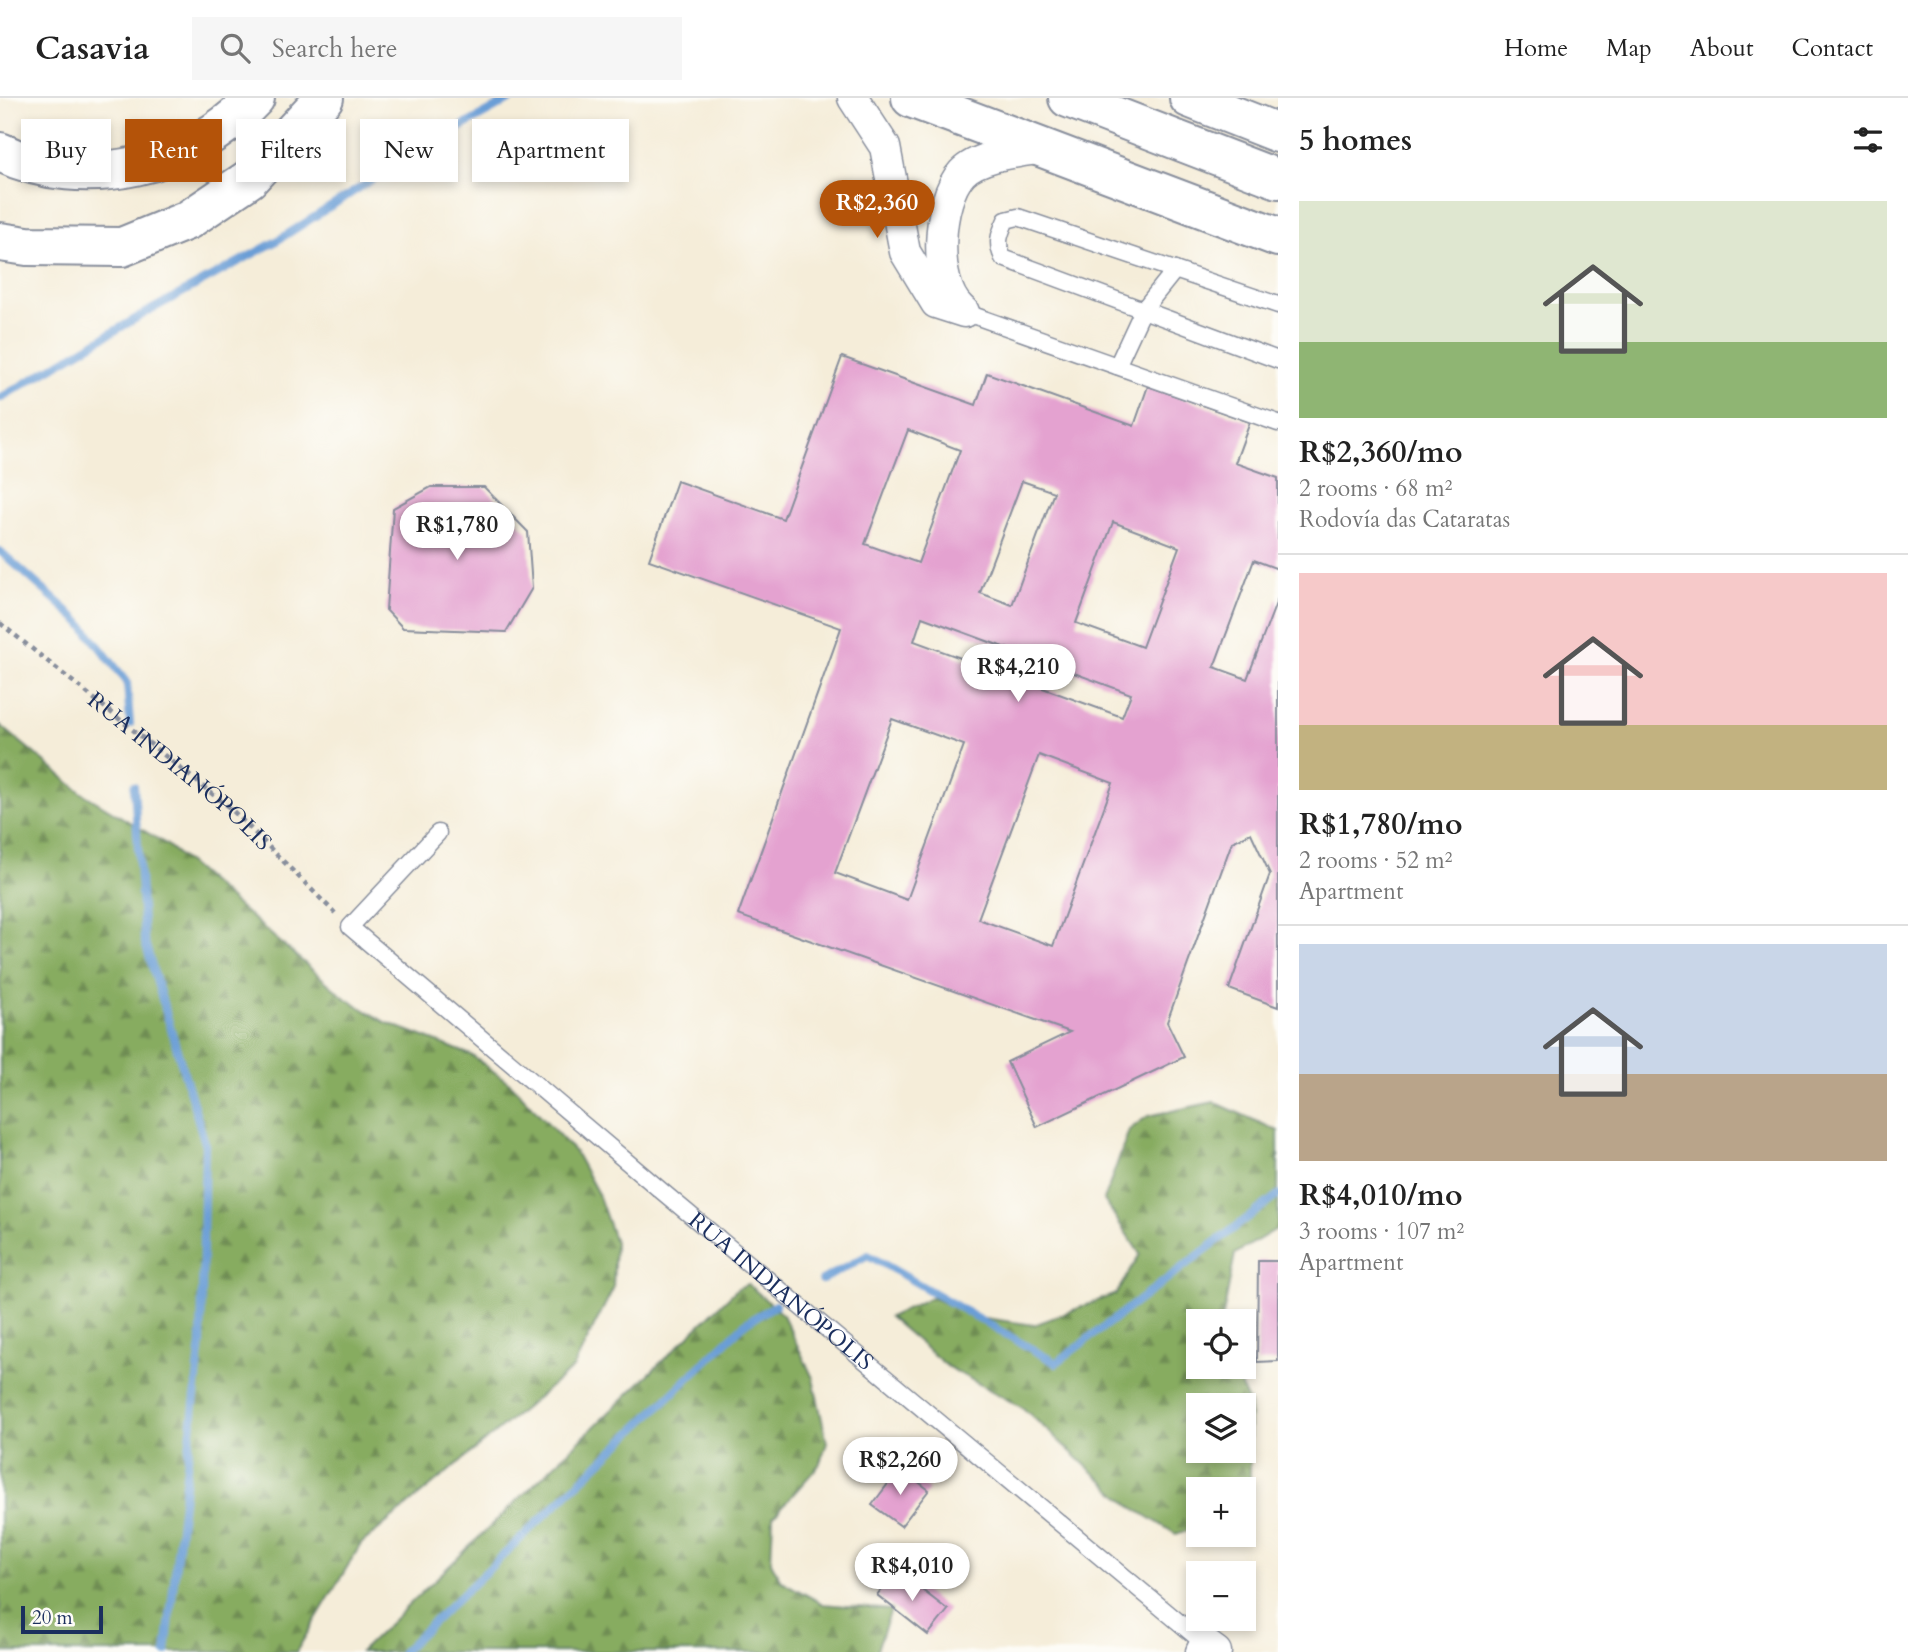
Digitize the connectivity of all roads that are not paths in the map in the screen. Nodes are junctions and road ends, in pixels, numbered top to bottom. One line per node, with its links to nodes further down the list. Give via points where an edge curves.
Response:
1 (254, 98): 9 (highway, via 223,128 199,143 146,164 99,171 61,169)
2 (324, 98): 12 (highway, via 250,179 188,220 122,247)
3 (853, 98): 16 (street, via 885,147 905,252 936,303)
4 (911, 98): 8 (highway)
5 (1068, 98): 10 (highway)
6 (1189, 98): 7 (highway)
7 (1278, 133)
8 (1043, 148): 11 (highway); 16 (street, via 990,157 963,172 948,194 942,267 951,301)
9 (0, 152)
10 (1278, 179)
11 (1278, 237)
12 (0, 242)
13 (1175, 271): 14 (lane); 15 (lane); 15 (lane, via 1018,217 1006,220 998,246 1003,258)
14 (1278, 305)
15 (1143, 310): 17 (lane); 18 (lane)
16 (964, 312): 18 (lane)
17 (1278, 360)
18 (1117, 366): 19 (lane)
19 (1278, 423)
20 (438, 833): 21 (lane, RUA INDIANÓPOLIS, via 350,927)
21 (1207, 1649)

